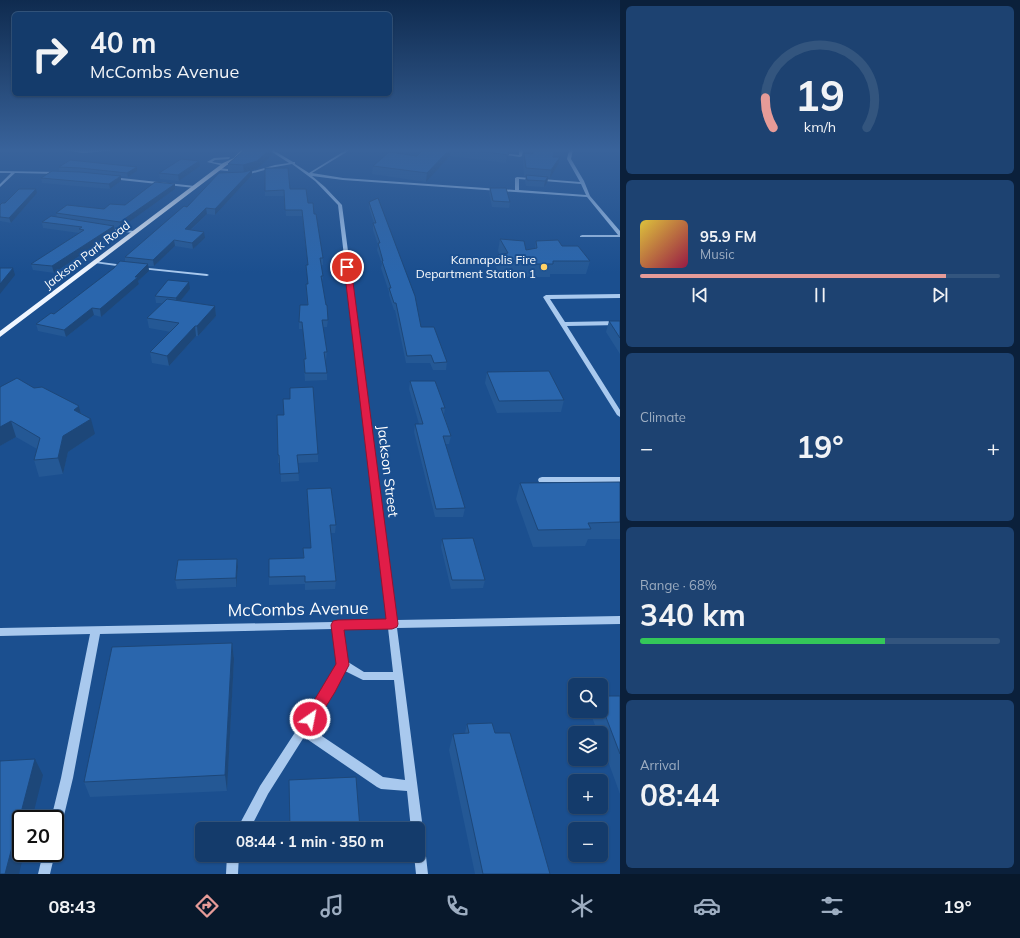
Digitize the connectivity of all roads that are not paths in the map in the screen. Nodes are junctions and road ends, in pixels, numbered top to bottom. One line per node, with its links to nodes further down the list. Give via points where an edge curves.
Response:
1 (189, 191): 10 (main road, Jackson Park Road)
2 (327, 191): 23 (street, Jackson Street, via 340,205)
3 (514, 191): 4 (street)
4 (517, 191): 7 (street)
5 (570, 191): 7 (street)
6 (586, 191): 8 (street)
7 (571, 194): 8 (street)
8 (588, 196): 11 (street)
9 (99, 228): 10 (street)
10 (134, 232): 13 (main road, Jackson Park Road)
11 (620, 235): 12 (street)
12 (582, 236)
13 (95, 262): 14 (street); 18 (main road, Jackson Park Road)
14 (207, 275)
15 (620, 296): 17 (street, via 546,297)
16 (620, 323): 17 (street)
17 (563, 324): 19 (street)
18 (0, 335)
19 (620, 415)
20 (542, 480): 21 (street)
21 (620, 480)
22 (620, 620): 23 (street, McCombs Avenue)
23 (392, 624): 24 (street, McCombs Avenue); 28 (street, Jackson Street)
24 (338, 625): 25 (street, McCombs Avenue); 27 (street)
25 (96, 630): 26 (street, McCombs Avenue); 31 (street)
26 (0, 632)
27 (343, 665): 28 (street, via 363,676); 29 (street)
28 (399, 676): 30 (street, Jackson Street)
29 (303, 730): 30 (street, via 381,783); 32 (street)
30 (412, 786): 33 (street, Jackson Street)
31 (59, 810)
32 (247, 822)
33 (416, 822)
34 (47, 862): 37 (street)
35 (233, 862): 38 (street)
36 (421, 862): 39 (street)
37 (44, 874)
38 (232, 874)
39 (422, 874)

